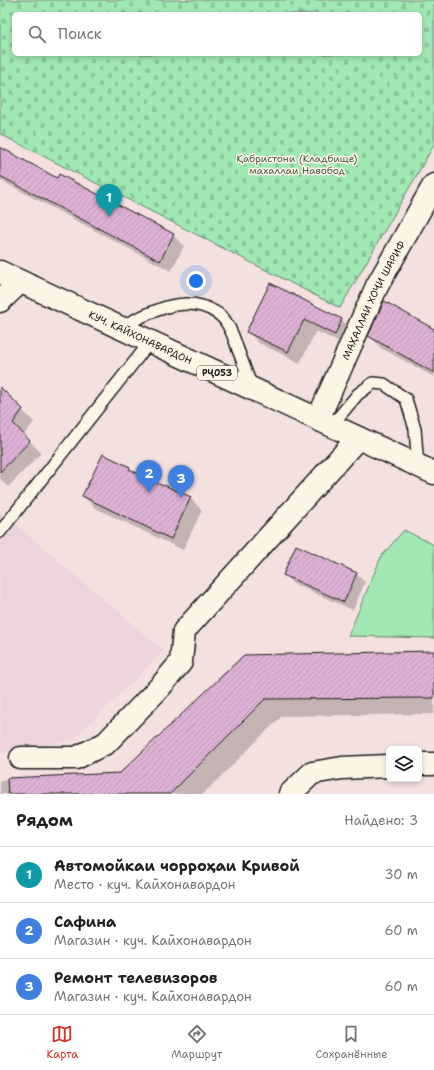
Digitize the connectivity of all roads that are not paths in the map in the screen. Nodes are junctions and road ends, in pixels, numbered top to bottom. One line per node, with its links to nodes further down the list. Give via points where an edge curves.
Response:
1 (434, 185): 8 (street, МАҲАЛЛАИ ХОҶИ ШАРИФ, via 377,286)
2 (0, 272): 3 (street, КУЧ. КАЙХОНАВАРДОН / РҶ053)
3 (20, 282): 4 (street); 5 (street, КУЧ. КАЙХОНАВАРДОН / РҶ053)
4 (0, 301)
5 (119, 328): 6 (street, КУЧ. КАЙХОНАВАРДОН / РҶ053); 7 (lane, via 164,307 198,304 207,307 226,321)
6 (150, 342): 7 (street, КУЧ. КАЙХОНАВАРДОН / РҶ053); 11 (lane)
7 (253, 390): 8 (street, КУЧ. КАЙХОНАВАРДОН / РҶ053)
8 (325, 423): 9 (street, КУЧ. КАЙХОНАВАРДОН / РҶ053); 10 (lane, via 373,383 384,384 406,399)
9 (358, 438): 10 (street, КУЧ. КАЙХОНАВАРДОН / РҶ053); 12 (street, via 184,631 180,662 160,687 106,743 76,758)
10 (426, 470)
11 (0, 532)
12 (21, 758)
13 (422, 764): 14 (street)
14 (434, 764)
15 (386, 766): 16 (street, via 342,768 312,773)
16 (290, 794)

